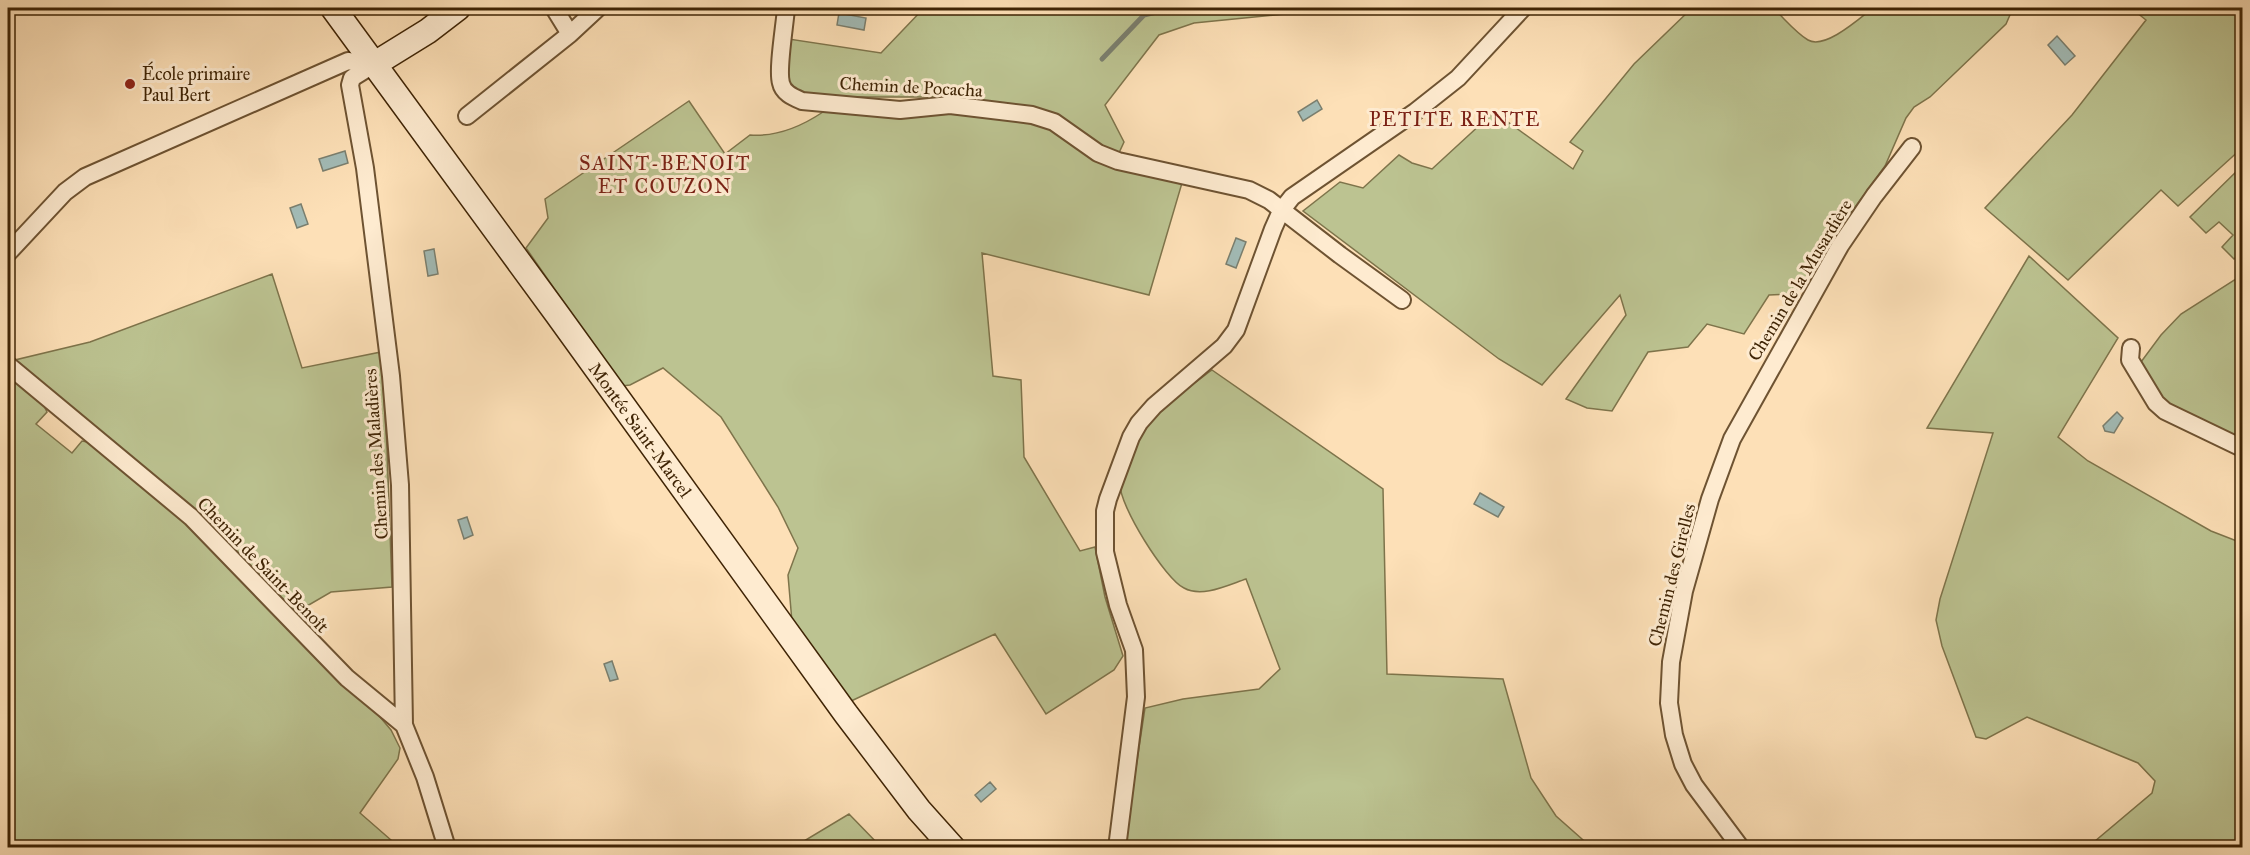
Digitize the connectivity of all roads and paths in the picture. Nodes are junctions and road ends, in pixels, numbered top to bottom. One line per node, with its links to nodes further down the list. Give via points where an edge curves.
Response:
1 (333, 8): 8 (main road, Montée Saint-Marcel)
2 (458, 8): 8 (main road)
3 (554, 8): 7 (street)
4 (598, 8): 7 (street)
5 (786, 8): 11 (street, Chemin de Pocacha, via 780,76 784,91 792,97 900,110 950,105 1032,116 1054,122 1098,153 1118,161 1249,190)
6 (1523, 8): 11 (street, via 1458,78 1292,197)
7 (570, 34): 9 (street)
8 (373, 64): 12 (street, via 348,61 85,177 65,192); 18 (street, Chemin des Maladières, via 352,78 350,85 365,168 391,376 400,485); 20 (main road, Montée Saint-Marcel, via 846,714)
9 (467, 116)
10 (1912, 147): 16 (street, Chemin de la Musardière, via 1840,246)
11 (1281, 211): 13 (street); 21 (street, via 1236,330 1224,346 1139,423 1108,499 1105,552 1134,650 1136,697)
12 (8, 253)
13 (1402, 300)
14 (2131, 348): 17 (street, via 2130,360 2156,403)
15 (8, 365): 18 (street, Chemin de Saint-Benoît, via 191,517 347,678)
16 (1732, 439): 22 (street, Chemin des Girelles, via 1710,498 1684,591 1671,662 1669,703 1683,764 1706,803)
17 (2242, 448)
18 (404, 726): 19 (street, Chemin des Maladières)
19 (447, 848)
20 (953, 848)
21 (1117, 848)
22 (1742, 848)

